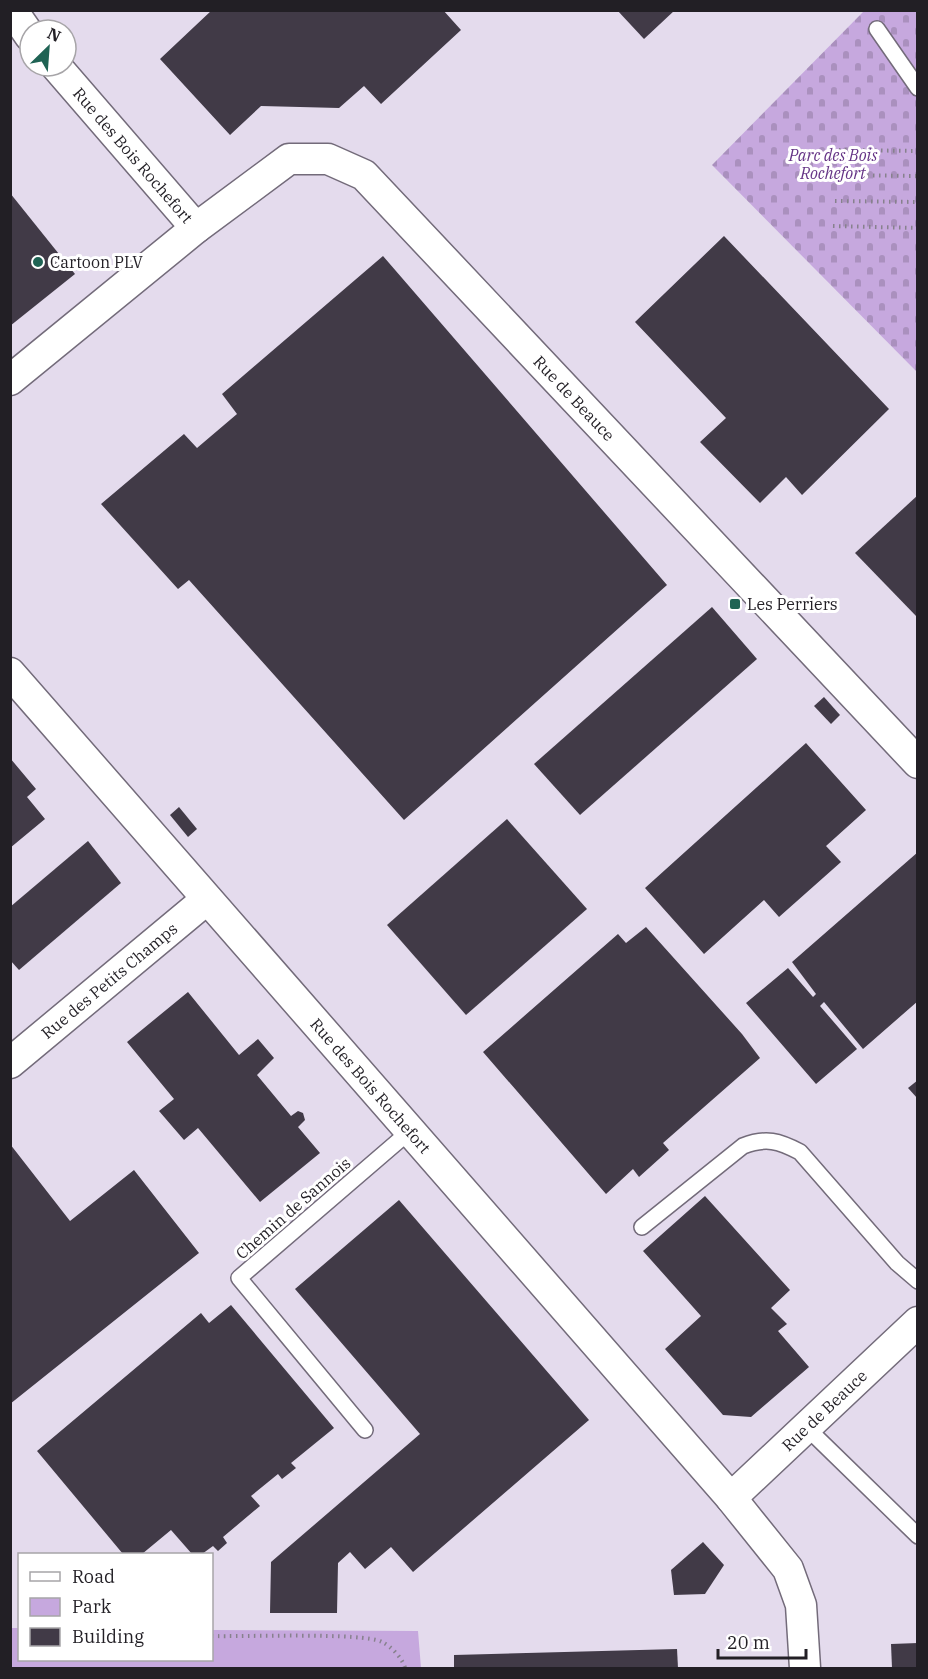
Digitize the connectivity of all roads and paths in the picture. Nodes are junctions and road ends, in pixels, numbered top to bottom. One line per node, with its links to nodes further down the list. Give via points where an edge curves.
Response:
1 (877, 29): 3 (lane)
2 (66, 78): 11 (street, Rue des Bois Rochefort)
3 (918, 88)
4 (839, 150): 5 (path)
5 (918, 151)
6 (837, 175): 7 (path)
7 (918, 177)
8 (835, 201): 9 (path)
9 (918, 202)
10 (833, 226): 12 (path)
11 (196, 228): 13 (street, Rue des Bois Rochefort); 15 (street, Rue de Beauce, via 289,159 328,159 364,175)
12 (918, 228)
13 (10, 380)
14 (10, 673): 16 (street, Rue des Bois Rochefort)
15 (918, 763)
16 (207, 899): 17 (street, Rue des Petits Champs); 18 (street, Rue des Bois Rochefort)
17 (10, 1063)
18 (410, 1131): 23 (lane, Chemin de Sannois, via 239,1278); 24 (street, Rue des Bois Rochefort)
19 (642, 1227): 20 (lane, via 743,1146 760,1139 779,1141 800,1152 897,1263)
20 (918, 1281)
21 (918, 1322): 22 (street, Rue de Beauce)
22 (806, 1427): 24 (street, Rue de Beauce); 25 (lane)
23 (365, 1430)
24 (731, 1498): 28 (street, Rue des Bois Rochefort, via 788,1569 801,1605)
25 (918, 1536)
26 (213, 1636): 27 (path, via 381,1641 404,1661)
27 (405, 1668)
28 (805, 1668)

